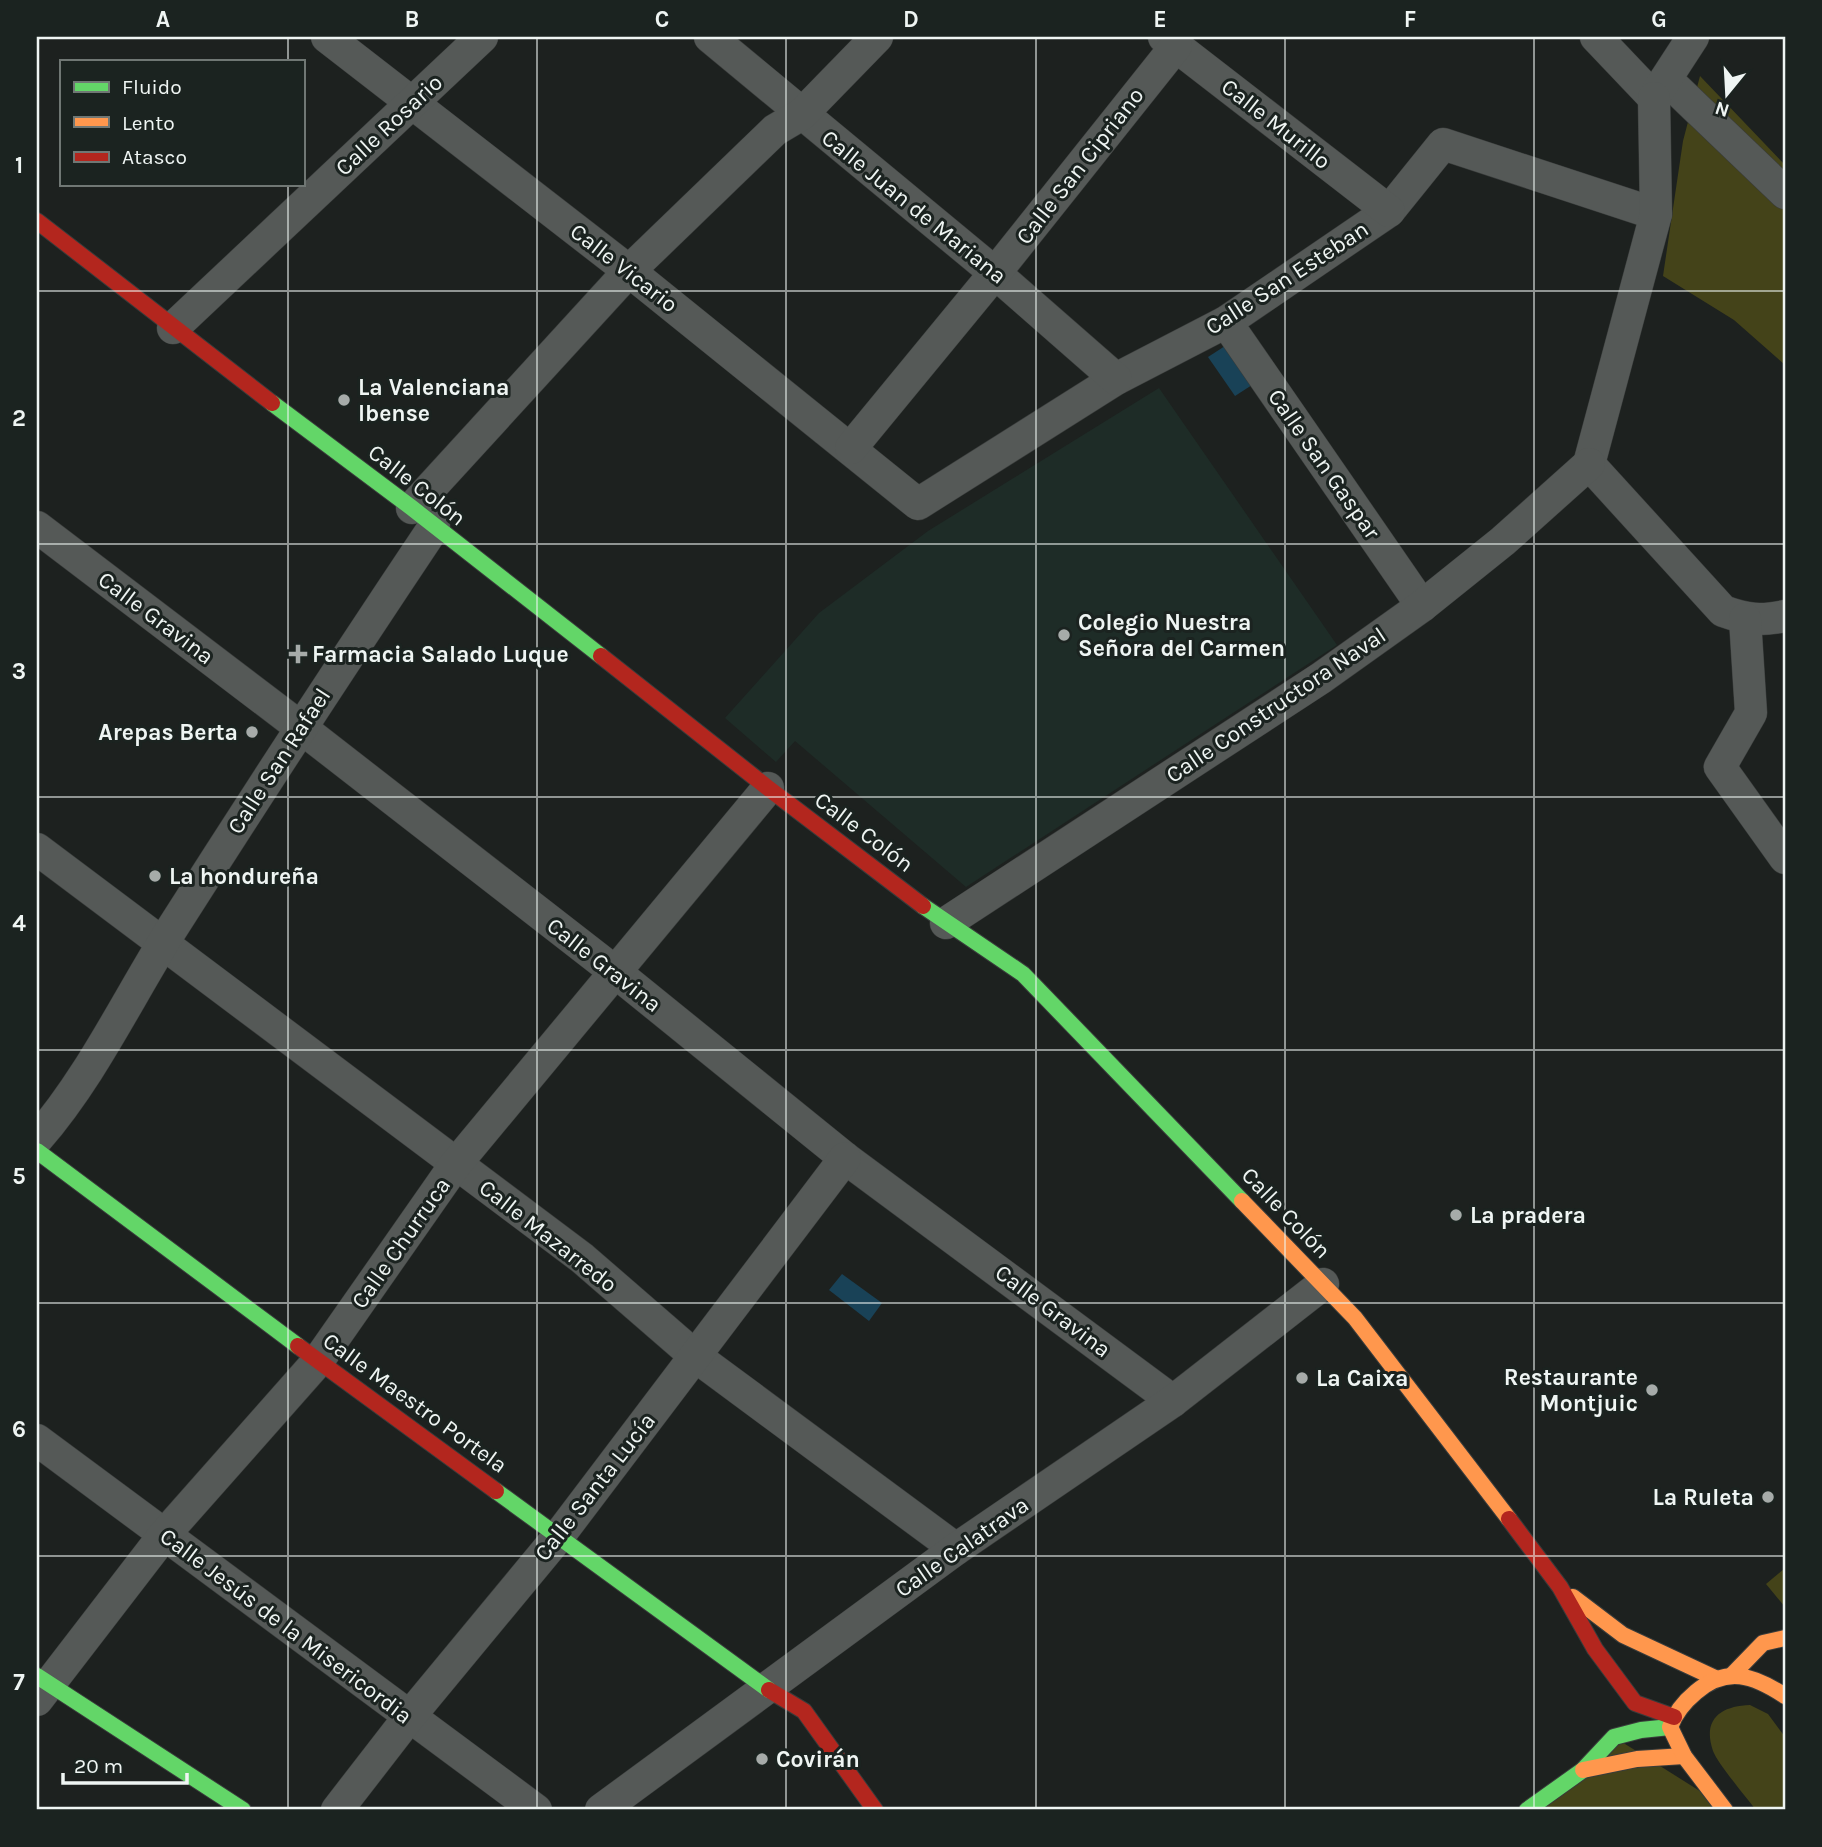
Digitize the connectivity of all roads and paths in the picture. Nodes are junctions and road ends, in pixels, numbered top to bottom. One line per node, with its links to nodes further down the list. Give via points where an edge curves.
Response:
1 (327, 37): 9 (street, Calle Vicario)
2 (482, 37): 9 (street, Calle Rosario)
3 (710, 37): 10 (street, Calle Juan de Mariana)
4 (877, 37): 10 (street, Calle San Rafael)
5 (1596, 37): 8 (street)
6 (1693, 37): 8 (street)
7 (1170, 41): 12 (street, Calle Murillo); 16 (street, Calle San Cipriano)
8 (1660, 88): 11 (street); 13 (street)
9 (412, 102): 15 (street, Calle Vicario); 18 (street, Calle Rosario)
10 (802, 114): 15 (street, Calle San Rafael, via 775,130); 16 (street, Calle Juan de Mariana)
11 (1785, 192)
12 (1389, 211): 13 (street, Calle San Esteban, via 1443,144); 17 (street, Calle San Esteban)
13 (1656, 214): 21 (street)
14 (37, 221): 18 (street, Calle Colón)
15 (629, 271): 20 (street, Calle Vicario); 23 (street, Calle San Rafael)
16 (995, 273): 19 (street, Calle Juan de Mariana); 20 (street, Calle San Cipriano)
17 (1226, 322): 19 (street, Calle San Esteban); 25 (street, Calle San Gaspar)
18 (173, 328): 23 (street, Calle Colón)
19 (1116, 379): 22 (street, Calle San Esteban)
20 (851, 449): 22 (street, Calle Vicario)
21 (1589, 464): 25 (street, Calle Constructora Naval); 27 (street, via 1723,611)
22 (918, 504)
23 (423, 518): 28 (street, Calle San Rafael); 29 (street, Calle Colón)
24 (37, 527): 28 (street, Calle Gravina)
25 (1422, 606): 32 (street, Calle Constructora Naval, via 1321,678)
26 (1785, 616): 27 (street)
27 (1745, 619): 31 (street, via 1752,713 1720,767)
28 (300, 727): 33 (street, Calle San Rafael); 34 (street, Calle Gravina)
29 (768, 788): 32 (street, Calle Colón); 34 (street, Calle Churruca)
30 (37, 849): 33 (street, Calle Mazarredo)
31 (1785, 858)
32 (946, 923): 39 (street, Calle Colón, via 1023,974)
33 (162, 945): 35 (street, Calle San Rafael, via 61,1112); 38 (street, Calle Mazarredo)
34 (614, 971): 37 (street, Calle Gravina); 38 (street, Calle Churruca)
35 (37, 1139)
36 (37, 1151): 41 (street, Calle Maestro Portela)
37 (845, 1158): 40 (street, Calle Santa Lucía); 42 (street, Calle Gravina)
38 (455, 1165): 40 (street, Calle Mazarredo, via 582,1258); 41 (street, Calle Churruca)
39 (1323, 1284): 42 (street, Calle Calatrava); 47 (street, Calle Colón)
40 (695, 1356): 45 (street, Calle Santa Lucía); 46 (street, Calle Mazarredo)
41 (318, 1361): 44 (street, Calle Churruca); 45 (street, Calle Maestro Portela)
42 (1173, 1401): 46 (street, Calle Calatrava)
43 (37, 1440): 44 (street, Calle Jesús de la Misericordia)
44 (164, 1535): 51 (street, Calle Churruca); 53 (street, Calle Jesús de la Misericordia)
45 (558, 1537): 52 (street, Calle Maestro Portela); 53 (street, Calle Santa Lucía)
46 (956, 1549): 52 (street, Calle Calatrava)
47 (1560, 1587): 49 (street, Calle Colón, via 1623,1635); 54 (street, Calle Colón, via 1595,1649 1635,1703)
48 (1785, 1638): 49 (street, via 1763,1643)
49 (1723, 1677): 50 (street, Calle Colón); 54 (street, via 1693,1694)
50 (1778, 1686)
51 (41, 1687): 57 (street)
52 (768, 1689): 60 (street, Calle Calatrava); 61 (street, Calle Maestro Portela, via 804,1711)
53 (409, 1717): 58 (street, Calle Santa Lucía); 59 (street, Calle Jesús de la Misericordia)
54 (1672, 1722): 55 (street); 56 (street, via 1614,1737)
55 (1684, 1756): 56 (street); 63 (street)
56 (1583, 1770): 62 (street)
57 (243, 1810)
58 (337, 1810)
59 (537, 1810)
60 (601, 1810)
61 (875, 1810)
62 (1527, 1810)
63 (1725, 1810)

